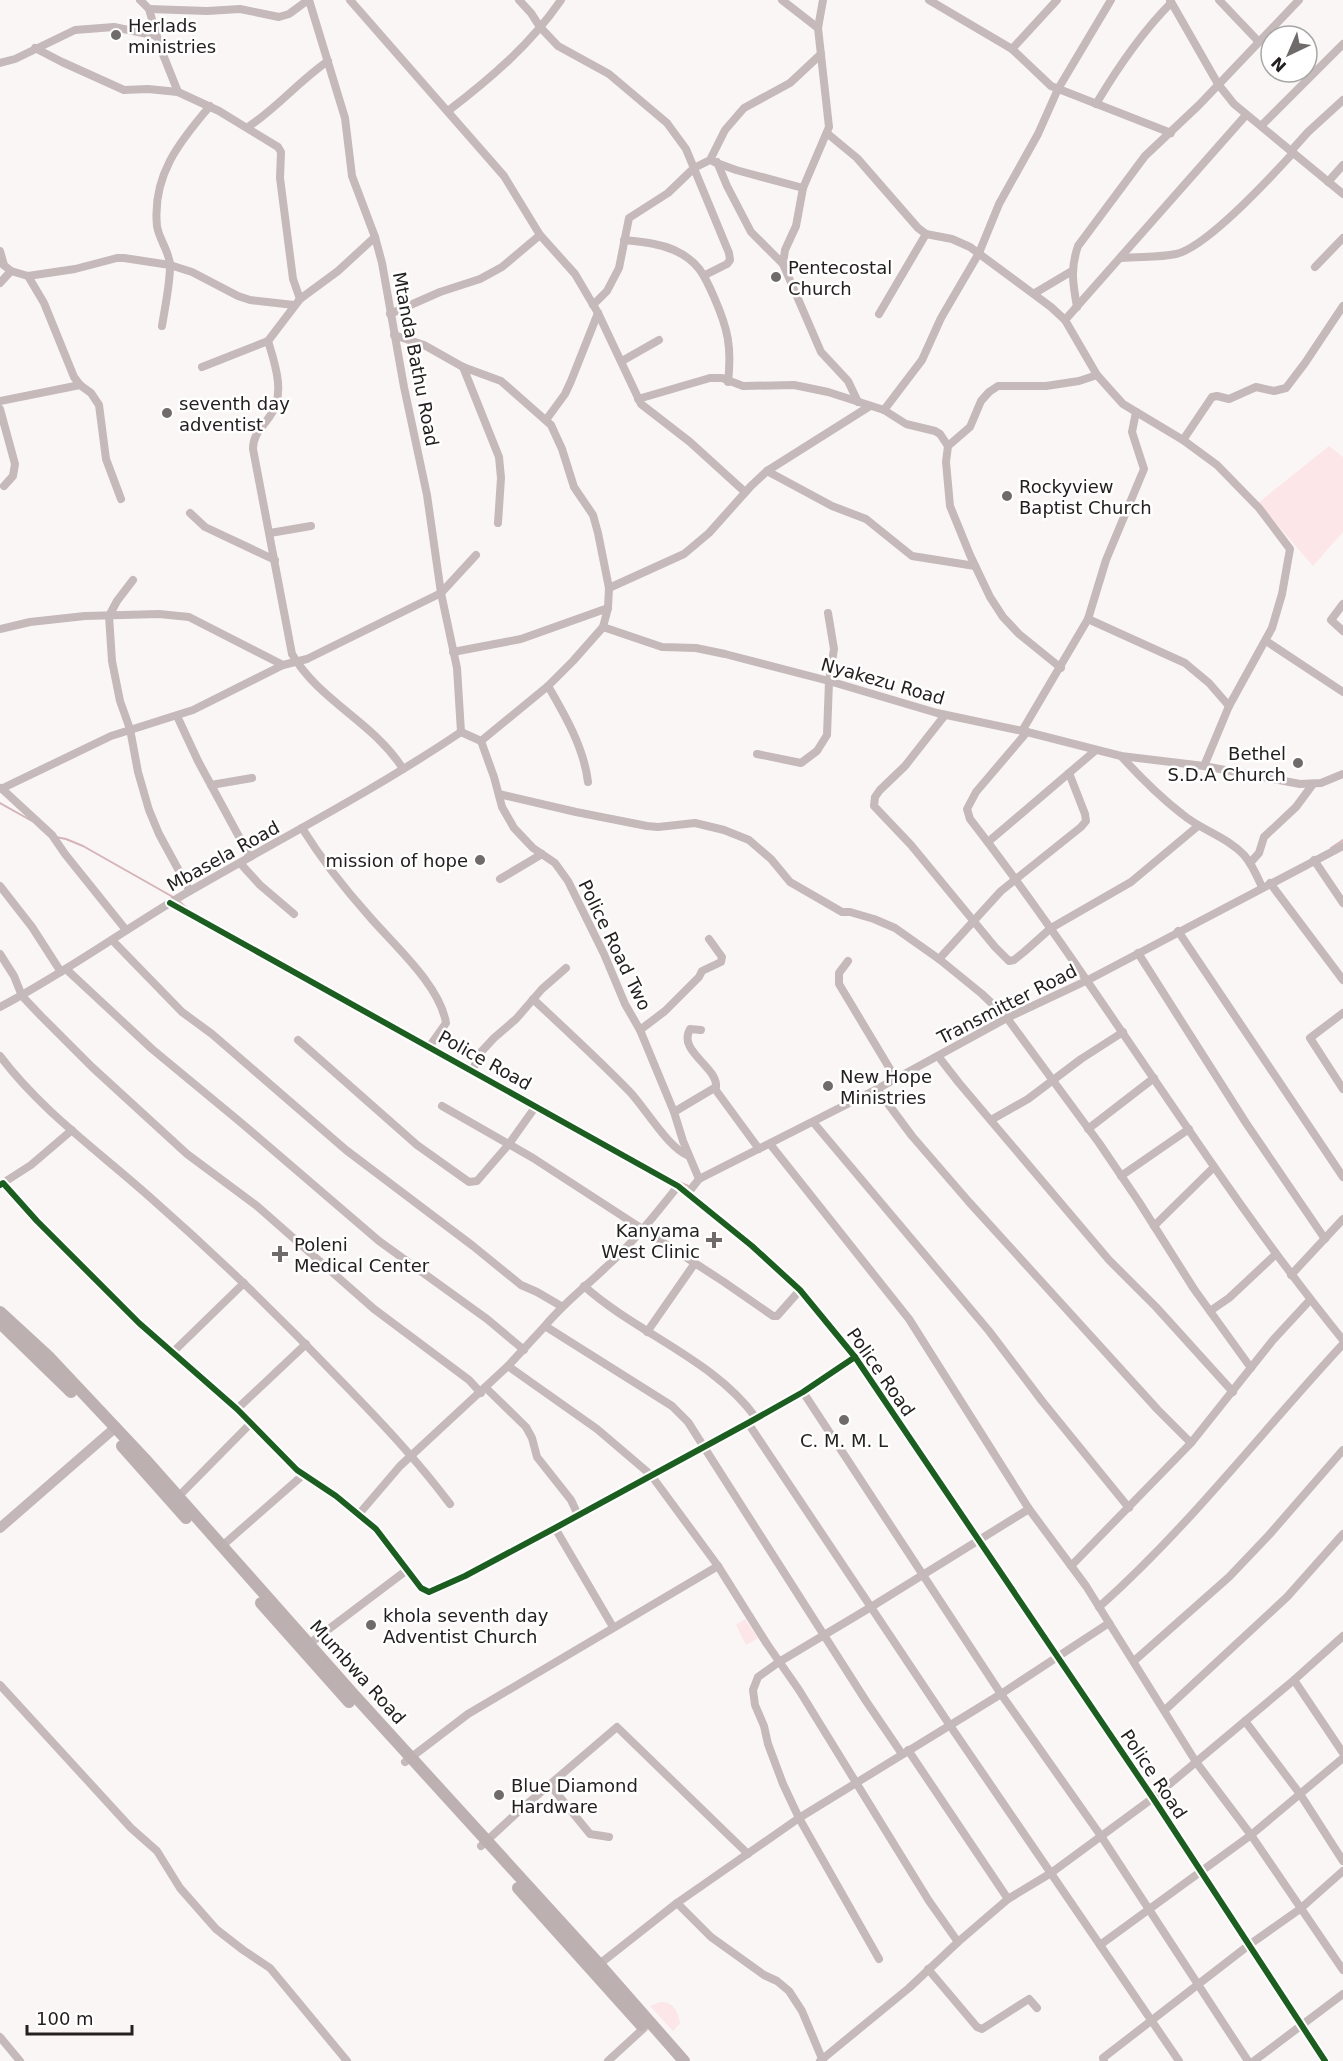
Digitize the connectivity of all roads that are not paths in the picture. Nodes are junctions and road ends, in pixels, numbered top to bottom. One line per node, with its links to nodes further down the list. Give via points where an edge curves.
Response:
1 (140, 0): 14 (street)
2 (309, 0): 14 (street, via 279,17 240,9); 24 (street, Mtanda Bathu Road)
3 (350, 0): 32 (street)
4 (519, 0): 16 (street)
5 (561, 0): 16 (street)
6 (782, 0): 17 (street)
7 (823, 0): 17 (street)
8 (929, 0): 22 (street)
9 (1057, 0): 22 (street)
10 (1111, 0): 27 (street)
11 (1219, 0): 19 (street)
12 (1299, 0): 15 (street)
13 (1171, 1): 26 (street); 30 (street, via 1137,41)
14 (149, 9): 18 (street)
15 (1276, 24)
16 (540, 27): 32 (street, via 490,77); 41 (street, via 558,46 609,74 667,123)
17 (818, 28): 23 (street)
18 (157, 36): 21 (street, via 124,28 75,30); 28 (street)
19 (1259, 42): 26 (street)
20 (1343, 44): 34 (street)
21 (35, 48): 25 (street); 28 (street, via 124,90)
22 (1012, 49): 27 (street)
23 (821, 54): 37 (street); 39 (street, via 790,83 752,102 735,116 724,130)
24 (327, 61): 35 (street); 47 (street, Mtanda Bathu Road, via 345,118 352,176)
25 (0, 63)
26 (1218, 84): 33 (street); 36 (street)
27 (1058, 89): 30 (street); 51 (street, via 1027,157 999,204)
28 (178, 92): 31 (street)
29 (1343, 100): 38 (street)
30 (1096, 104): 36 (street)
31 (210, 106): 35 (street); 54 (street, via 179,145 162,179 157,223)
32 (448, 111): 46 (street, via 504,176)
33 (1246, 115): 34 (street); 52 (street)
34 (1261, 126): 38 (street)
35 (248, 128): 62 (street, via 280,150 280,178)
36 (1171, 133): 57 (street, via 1145,156 1078,246)
37 (828, 134): 43 (street); 45 (street, via 857,158 910,221)
38 (1292, 152): 42 (street); 52 (street, via 1242,206 1190,249 1177,254)
39 (713, 161): 41 (street); 43 (street); 53 (street, via 751,232)
40 (1343, 165): 42 (street)
41 (694, 168): 49 (street, via 668,193 629,218); 58 (street, via 730,260)
42 (1328, 182): 44 (street)
43 (803, 188): 53 (street)
44 (1343, 194)
45 (926, 234): 51 (street, via 961,242); 67 (street)
46 (540, 235): 63 (street, via 575,274); 68 (street, via 502,267 480,279)
47 (375, 237): 62 (street, via 339,271); 68 (street, Mtanda Bathu Road)
48 (1343, 238): 56 (street)
49 (624, 240): 58 (street, via 674,250); 63 (street, via 613,282)
50 (0, 251): 55 (street)
51 (979, 253): 61 (street); 85 (street, via 922,360)
52 (1121, 258): 64 (street)
53 (783, 264): 82 (street, via 821,352 848,381)
54 (170, 265): 59 (street, via 117,258); 62 (street, via 238,296 260,302); 70 (street)
55 (5, 266): 59 (street); 60 (street)
56 (1315, 267)
57 (1072, 271): 61 (street); 64 (street)
58 (705, 274): 78 (street, via 727,329 731,355)
59 (28, 276): 79 (street, via 44,303 69,369)
60 (0, 283)
61 (1035, 293): 69 (street)
62 (297, 302): 73 (street)
63 (593, 305): 66 (street)
64 (1077, 306): 69 (street)
65 (1343, 306): 88 (street, via 1286,388 1274,391 1256,387 1229,399 1212,397)
66 (598, 313): 74 (street); 87 (street, via 565,394)
67 (879, 314)
68 (390, 315): 71 (street, Mtanda Bathu Road)
69 (1065, 320): 77 (street)
70 (162, 326)
71 (394, 335): 76 (street, via 432,349); 103 (street, Mtanda Bathu Road, via 427,495)
72 (659, 340): 74 (street)
73 (268, 341): 75 (street); 97 (street, via 277,378 277,401 254,436 253,449)
74 (622, 361): 80 (street)
75 (202, 367)
76 (463, 367): 87 (street, via 501,381); 95 (street, via 499,457)
77 (1097, 375): 86 (street, via 1123,404); 89 (street, via 1053,386 998,386 981,401 970,427)
78 (728, 382): 80 (street, via 710,378); 82 (street, via 755,387 808,387)
79 (80, 385): 81 (street); 93 (street, via 99,405 106,459)
80 (638, 399): 92 (street)
81 (0, 401)
82 (858, 402): 83 (street)
83 (870, 406): 85 (street); 90 (street)
84 (0, 409): 91 (street, via 15,465)
85 (884, 410): 89 (street, via 906,424 935,430)
86 (1136, 412): 88 (street); 108 (street, via 1132,432 1144,470 1106,560)
87 (546, 420): 102 (street, via 555,432 574,487 595,520)
88 (1183, 440): 112 (street, via 1239,486 1290,549 1282,594)
89 (948, 446): 100 (street, via 950,506)
90 (767, 471): 92 (street); 100 (street, via 832,506 866,519 912,556)
91 (4, 486)
92 (745, 492): 102 (street, via 709,533 684,554)
93 (121, 499)
94 (190, 513): 99 (street, via 205,526)
95 (498, 523)
96 (311, 526): 97 (street)
97 (270, 533): 99 (street)
98 (476, 555): 103 (street)
99 (275, 560): 114 (street, via 290,646)
100 (975, 566): 116 (street, via 1004,617)
101 (133, 580): 107 (street)
102 (609, 588): 105 (street)
103 (441, 593): 113 (street, Mtanda Bathu Road); 114 (street)
104 (1343, 604): 111 (street, via 1331,620)
105 (608, 608): 109 (street); 113 (street, via 521,639)
106 (828, 613): 117 (street, via 834,649)
107 (109, 616): 110 (street, via 30,622); 115 (street, via 189,616); 123 (street, via 112,661)
108 (1088, 619): 116 (street); 120 (street, via 1185,663)
109 (603, 627): 117 (street, Nyakezu Road, via 662,647 708,650); 118 (street)
110 (0, 629)
111 (1343, 631)
112 (1266, 641): 119 (street); 120 (street)
113 (453, 652): 125 (street, Mtanda Bathu Road)
114 (297, 662): 115 (street); 131 (street, via 395,755)
115 (283, 665): 122 (street)
116 (1061, 668): 124 (street)
117 (829, 681): 121 (street, Nyakezu Road); 128 (street, via 827,735 818,751 801,763)
118 (548, 686): 126 (street); 135 (street, via 564,713)
119 (1343, 692)
120 (1229, 705): 130 (street)
121 (945, 715): 124 (street, Nyakezu Road); 158 (street, via 880,790 874,806)
122 (177, 716): 123 (street); 137 (street)
123 (130, 729): 138 (street); 154 (street, via 149,810)
124 (1024, 731): 127 (street, Nyakezu Road); 142 (street, via 976,792 968,809 970,819)
125 (461, 732): 126 (street); 131 (street, Mbasela Road)
126 (481, 741): 139 (street, Police Road Two)
127 (1096, 750): 129 (street, Nyakezu Road); 132 (street)
128 (757, 754)
129 (1121, 756): 130 (street, Nyakezu Road); 140 (street, via 1156,792)
130 (1204, 766): 136 (street, Nyakezu Road)
131 (403, 769): 141 (street, Mbasela Road)
132 (1070, 773): 142 (street); 149 (street, via 1086,821)
133 (1343, 774): 136 (street, Nyakezu Road)
134 (252, 778): 137 (street)
135 (588, 782)
136 (1313, 784): 148 (street, via 1296,807 1264,837 1259,853)
137 (211, 785): 145 (street)
138 (1, 788): 160 (street, via 52,835)
139 (499, 794): 144 (street, Police Road Two, via 514,828); 166 (street, via 647,826 695,824 724,830 749,840 790,882 816,898 842,912 895,928)
140 (1198, 826): 148 (street, via 1232,846); 159 (street, via 1131,882)
141 (302, 828): 145 (street, Mbasela Road); 181 (street, via 319,856 431,990 446,1023)
142 (988, 842): 149 (street)
143 (1343, 846): 146 (street, Transmitter Road)
144 (542, 854): 150 (street); 177 (street, Police Road Two, via 555,863 568,881)
145 (250, 857): 147 (street, Mbasela Road)
146 (1314, 860): 151 (street, Transmitter Road); 156 (street)
147 (240, 863): 154 (street, Mbasela Road); 157 (street)
148 (1250, 863): 153 (street)
149 (1016, 878): 158 (street); 159 (street)
150 (500, 879)
151 (1270, 883): 153 (street, Transmitter Road); 171 (street)
152 (0, 886): 169 (street)
153 (1262, 887): 161 (street, Transmitter Road)
154 (190, 891): 155 (street, Mbasela Road)
155 (170, 903): 160 (street, Mbasela Road); 181 (street, Police Road)
156 (1343, 903)
157 (294, 914)
158 (974, 920): 159 (street, via 1009,961); 166 (street)
159 (1051, 928): 170 (street)
160 (126, 930): 163 (street, Mbasela Road)
161 (1178, 931): 164 (street, Transmitter Road); 205 (street)
162 (709, 939): 177 (street, via 722,957 721,962 702,971 665,1011)
163 (112, 940): 169 (street, Mbasela Road); 221 (street, via 182,1012 346,1150 521,1285)
164 (1138, 953): 170 (street, Transmitter Road); 213 (street)
165 (0, 954): 172 (street)
166 (939, 959): 176 (street)
167 (848, 961): 186 (street, via 839,973 839,984)
168 (566, 968): 173 (street)
169 (64, 970): 172 (street, Mbasela Road); 229 (street, via 371,1235)
170 (1088, 980): 176 (street, Transmitter Road); 179 (street)
171 (1343, 980)
172 (22, 996): 174 (street, Mbasela Road); 234 (street, via 187,1154 257,1206 374,1309)
173 (533, 999): 184 (street, via 481,1052); 202 (street)
174 (0, 1007)
175 (1343, 1013): 190 (street, via 1310,1038)
176 (1007, 1018): 183 (street, Transmitter Road); 187 (street)
177 (640, 1030): 193 (street, Police Road Two)
178 (701, 1030): 188 (street, via 690,1029 687,1036 692,1050 717,1080)
179 (1123, 1032): 185 (street); 187 (street)
180 (298, 1040): 199 (street, via 417,1145 469,1182 477,1181)
181 (429, 1047): 184 (street, Police Road)
182 (0, 1056): 198 (street)
183 (938, 1056): 186 (street, Transmitter Road); 194 (street)
184 (472, 1071): 192 (street, Police Road)
185 (1154, 1078): 196 (street); 197 (street)
186 (896, 1079): 189 (street, Transmitter Road)
187 (1052, 1083): 194 (street); 196 (street)
188 (714, 1089): 193 (street); 201 (street)
189 (878, 1089): 195 (street, Transmitter Road); 242 (street, via 969,1202)
190 (1343, 1089)
191 (442, 1106): 199 (street)
192 (536, 1106): 199 (street); 208 (street, Police Road)
193 (674, 1112): 202 (street, Police Road Two)
194 (991, 1120): 236 (street, via 1109,1260)
195 (813, 1122): 200 (street, Transmitter Road); 250 (street, via 989,1331)
196 (1088, 1129): 204 (street)
197 (1188, 1129): 203 (street); 204 (street)
198 (72, 1130): 207 (street, via 31,1166); 217 (street)
199 (509, 1144): 212 (street)
200 (770, 1144): 201 (street, Transmitter Road); 251 (street, via 909,1319)
201 (759, 1149): 206 (street, Transmitter Road)
202 (689, 1156): 206 (street, Police Road Two)
203 (1214, 1167): 211 (street); 214 (street)
204 (1121, 1176): 211 (street)
205 (1343, 1177)
206 (699, 1179): 209 (street, Transmitter Road)
207 (1, 1184): 230 (street)
208 (678, 1186): 209 (street, Police Road); 212 (street)
209 (688, 1193): 219 (street, Police Road)
210 (1343, 1219): 213 (street)
211 (1154, 1226): 222 (street)
212 (643, 1230): 215 (street); 218 (street)
213 (1325, 1239): 216 (street)
214 (1276, 1254): 216 (street); 222 (street)
215 (695, 1263): 219 (street, via 775,1317); 226 (street)
216 (1291, 1275): 220 (street)
217 (244, 1283): 228 (street); 230 (street)
218 (584, 1286): 221 (street); 226 (street)
219 (800, 1290): 231 (street, Police Road)
220 (1310, 1300): 227 (street); 233 (street)
221 (561, 1306): 225 (street)
222 (1210, 1311): 233 (street)
223 (0, 1312): 241 (main road, Mumbwa Road, via 50,1358)
224 (0, 1323): 241 (main road, Mumbwa Road)
225 (545, 1326): 229 (street); 243 (street, via 672,1406 688,1422)
226 (647, 1332): 238 (street, via 734,1391)
227 (1343, 1342): 264 (street, via 1190,1518)
228 (306, 1344): 237 (street); 245 (street)
229 (524, 1350): 232 (street)
230 (172, 1353): 237 (street)
231 (855, 1357): 235 (street); 257 (street, Police Road)
232 (508, 1366): 234 (street); 247 (street, via 597,1429)
233 (1251, 1368): 236 (street)
234 (483, 1390): 245 (street); 253 (street, via 526,1427 537,1457)
235 (803, 1392): 238 (street); 262 (street)
236 (1233, 1392): 242 (street)
237 (237, 1409): 239 (street)
238 (756, 1418): 240 (street)
239 (251, 1423): 246 (street); 248 (street)
240 (748, 1423): 243 (street); 263 (street)
241 (113, 1430): 248 (main road, Mumbwa Road); 254 (street)
242 (1191, 1443): 250 (street)
243 (703, 1447): 247 (street); 267 (street)
244 (1343, 1450): 271 (street, via 1229,1577)
245 (411, 1456): 249 (street); 252 (street)
246 (303, 1475): 252 (street); 258 (street)
247 (651, 1475): 253 (street); 259 (street)
248 (176, 1500): 258 (main road, Mumbwa Road); 282 (main road, Mumbwa Road, via 303,1651)
249 (450, 1504)
250 (1129, 1508): 260 (street)
251 (1029, 1509): 257 (street); 260 (street)
252 (359, 1514): 261 (street, via 376,1529)
253 (578, 1515): 255 (street)
254 (0, 1528)
255 (555, 1528): 261 (street, via 433,1591 421,1588); 266 (street)
256 (1343, 1534): 276 (street, via 1287,1598)
257 (980, 1540): 262 (street); 270 (street, Police Road)
258 (222, 1546): 269 (main road, Mumbwa Road)
259 (718, 1566): 266 (street); 272 (street)
260 (1071, 1566): 264 (street)
261 (407, 1570): 269 (street)
262 (922, 1575): 263 (street); 275 (street)
263 (871, 1607): 267 (street); 278 (street)
264 (1099, 1607): 265 (street)
265 (1109, 1623): 270 (street); 271 (street)
266 (613, 1627): 282 (street, via 468,1714)
267 (824, 1635): 272 (street); 279 (street)
268 (1342, 1640): 273 (street)
269 (309, 1644): 282 (main road, Mumbwa Road)
270 (1057, 1657): 275 (street); 287 (street, Police Road)
271 (1134, 1661): 276 (street)
272 (779, 1662): 284 (street); 288 (street, via 758,1677 752,1695 774,1763)
273 (1294, 1680): 277 (street); 280 (street)
274 (0, 1685): 318 (street, via 131,1828 157,1851 180,1888 216,1929 270,1968)
275 (1001, 1694): 278 (street); 290 (street)
276 (1165, 1710): 283 (street)
277 (1245, 1721): 283 (street); 286 (street)
278 (949, 1724): 279 (street); 297 (street)
279 (905, 1752): 284 (street); 298 (street)
280 (1343, 1753)
281 (1343, 1758): 286 (street)
282 (408, 1760): 292 (main road, Mumbwa Road)
283 (1196, 1762): 287 (street); 289 (street)
284 (858, 1782): 288 (street); 302 (street)
285 (550, 1785): 291 (street, via 592,1836); 292 (street); 293 (street, via 617,1727)
286 (1300, 1794): 289 (street); 294 (street)
287 (1153, 1798): 290 (street); 296 (street, Police Road)
288 (799, 1818): 293 (street); 305 (street)
289 (1251, 1835): 296 (street); 301 (street)
290 (1101, 1836): 297 (street); 300 (street)
291 (609, 1837)
292 (484, 1843): 306 (main road, Mumbwa Road)
293 (748, 1854): 299 (street)
294 (1343, 1861)
295 (1343, 1871): 301 (street)
296 (1201, 1872): 300 (street); 304 (street, Police Road)
297 (1051, 1873): 298 (street); 303 (street)
298 (1008, 1899): 302 (street)
299 (677, 1903): 306 (street); 322 (street, via 711,1937 789,1991 802,2011)
300 (1149, 1909): 303 (street); 309 (street)
301 (1299, 1909): 304 (street); 308 (street)
302 (958, 1942): 307 (street)
303 (1100, 1945): 312 (street)
304 (1249, 1945): 309 (street); 313 (street, Police Road)
305 (879, 1959)
306 (596, 1967): 314 (main road, Mumbwa Road); 321 (main road, Mumbwa Road)
307 (928, 1969): 311 (street, via 982,2029 1029,1999); 322 (street)
308 (1343, 1970)
309 (1198, 1984): 312 (street); 324 (street)
310 (1343, 1994): 313 (street)
311 (1037, 2008)
312 (1151, 2020): 316 (street); 323 (street)
313 (1302, 2026): 325 (street); 326 (street, Police Road)
314 (644, 2028): 319 (street); 320 (main road, Mumbwa Road)
315 (0, 2037): 317 (street)
316 (1102, 2060)
317 (20, 2061)
318 (347, 2061)
319 (608, 2061)
320 (674, 2061)
321 (684, 2061)
322 (822, 2061)
323 (1179, 2061)
324 (1248, 2061)
325 (1254, 2061)
326 (1325, 2061)

